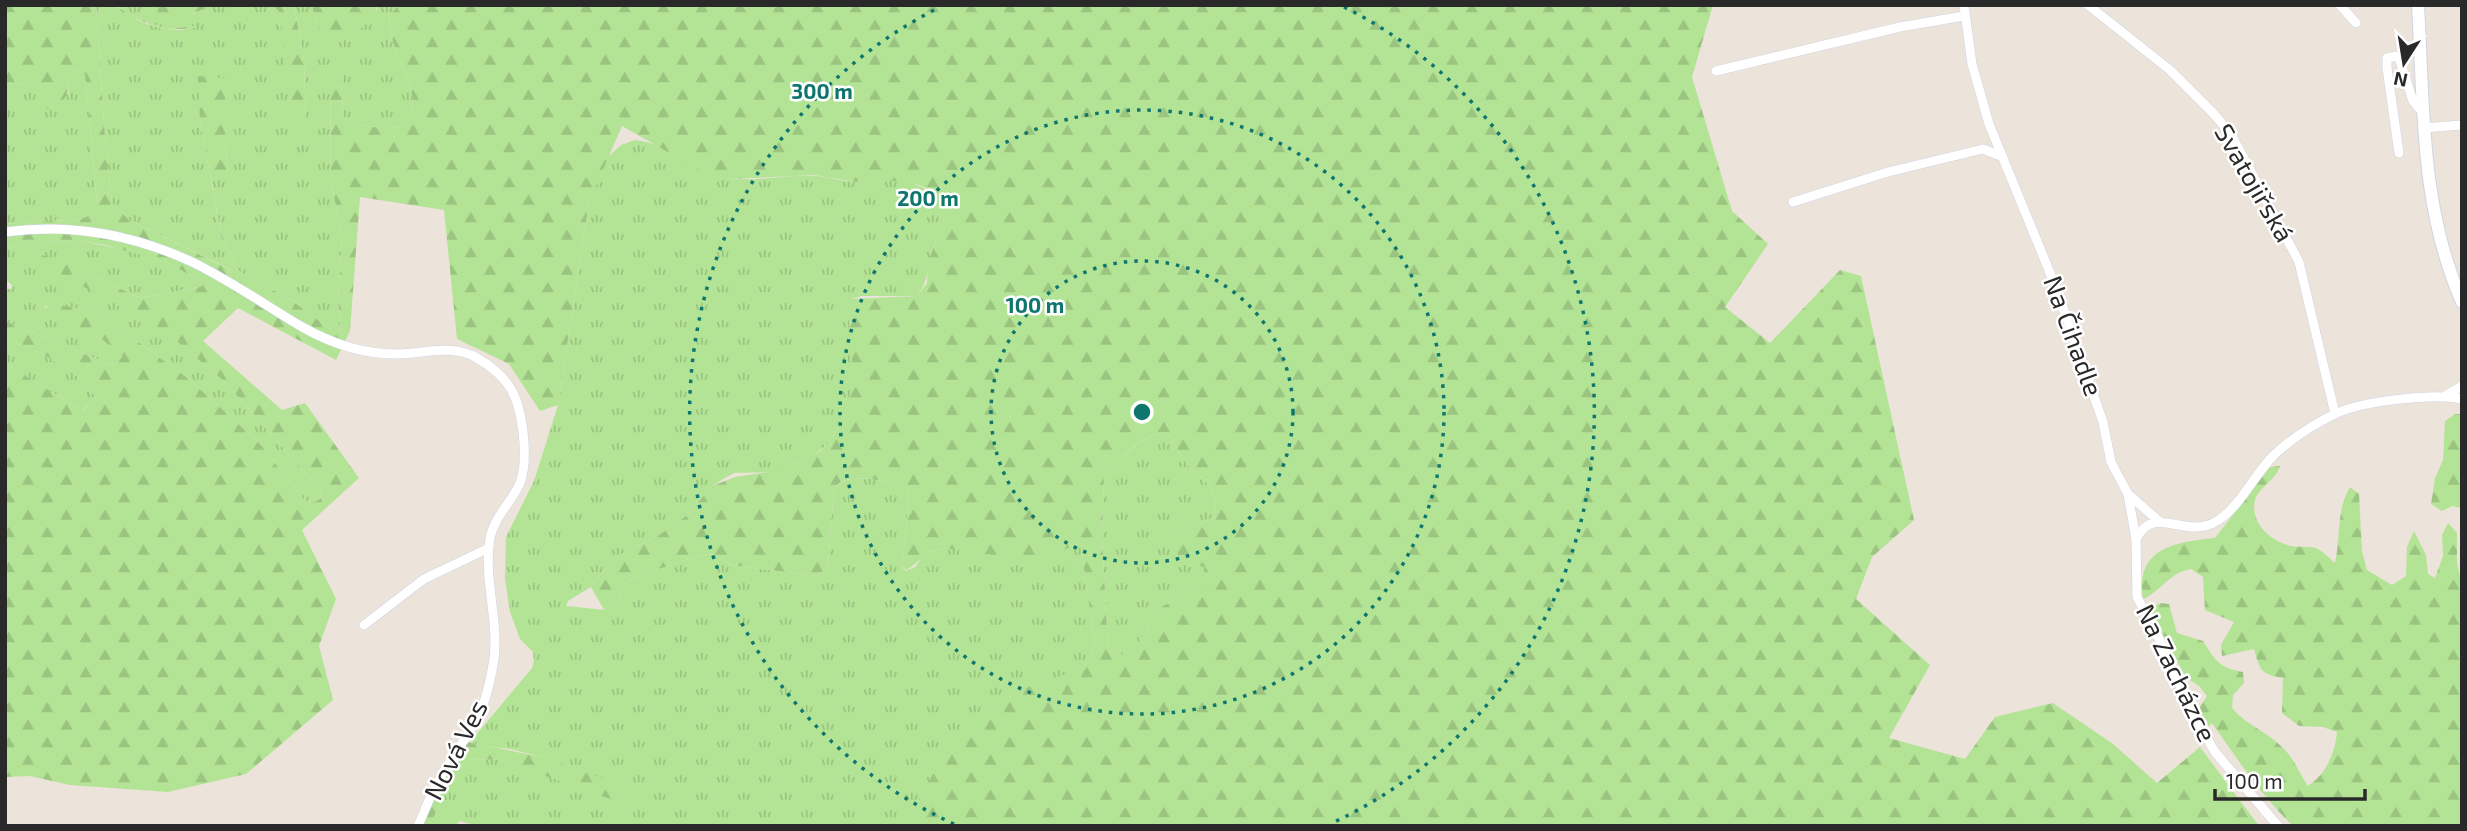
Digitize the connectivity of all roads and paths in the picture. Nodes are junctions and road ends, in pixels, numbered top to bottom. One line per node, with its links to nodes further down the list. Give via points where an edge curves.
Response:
1 (1964, 5): 5 (street, Na Čihadle)
2 (2088, 5): 19 (street, Svatojiřská, via 2170,70 2231,134 2300,262)
3 (2340, 5): 6 (street)
4 (2418, 5): 8 (main road)
5 (1964, 16): 7 (street); 12 (street, Na Čihadle, via 1981,98)
6 (2356, 23)
7 (1716, 71)
8 (2422, 112): 10 (main road); 11 (street, via 2413,101 2400,61 2391,55 2387,68)
9 (2462, 125): 10 (street)
10 (2423, 128): 15 (main road, via 2431,203)
11 (2399, 153)
12 (2003, 157): 13 (street, via 1983,149); 20 (street, Na Čihadle, via 2088,374 2111,462)
13 (1793, 202)
14 (5, 232): 24 (street, Nová Ves, via 68,229 130,239 189,261 307,329 365,352 455,351 475,357 510,387 518,403 523,436 524,471 492,528)
15 (2462, 302)
16 (2462, 386): 17 (street)
17 (2445, 396): 18 (street); 19 (street, via 2357,406)
18 (2462, 399)
19 (2335, 414): 22 (street, via 2273,456 2220,519 2203,528)
20 (2128, 494): 21 (street, Na Čihadle); 22 (street)
21 (2132, 516): 23 (street, Na Zacházce)
22 (2160, 522): 23 (street, via 2149,523)
23 (2136, 539): 27 (street, Na Zacházce, via 2137,597 2194,718 2215,752)
24 (489, 548): 25 (street, via 424,579); 26 (street, Nová Ves, via 494,643 488,687 478,715 439,778)
25 (364, 625)
26 (418, 826)
27 (2278, 826)

